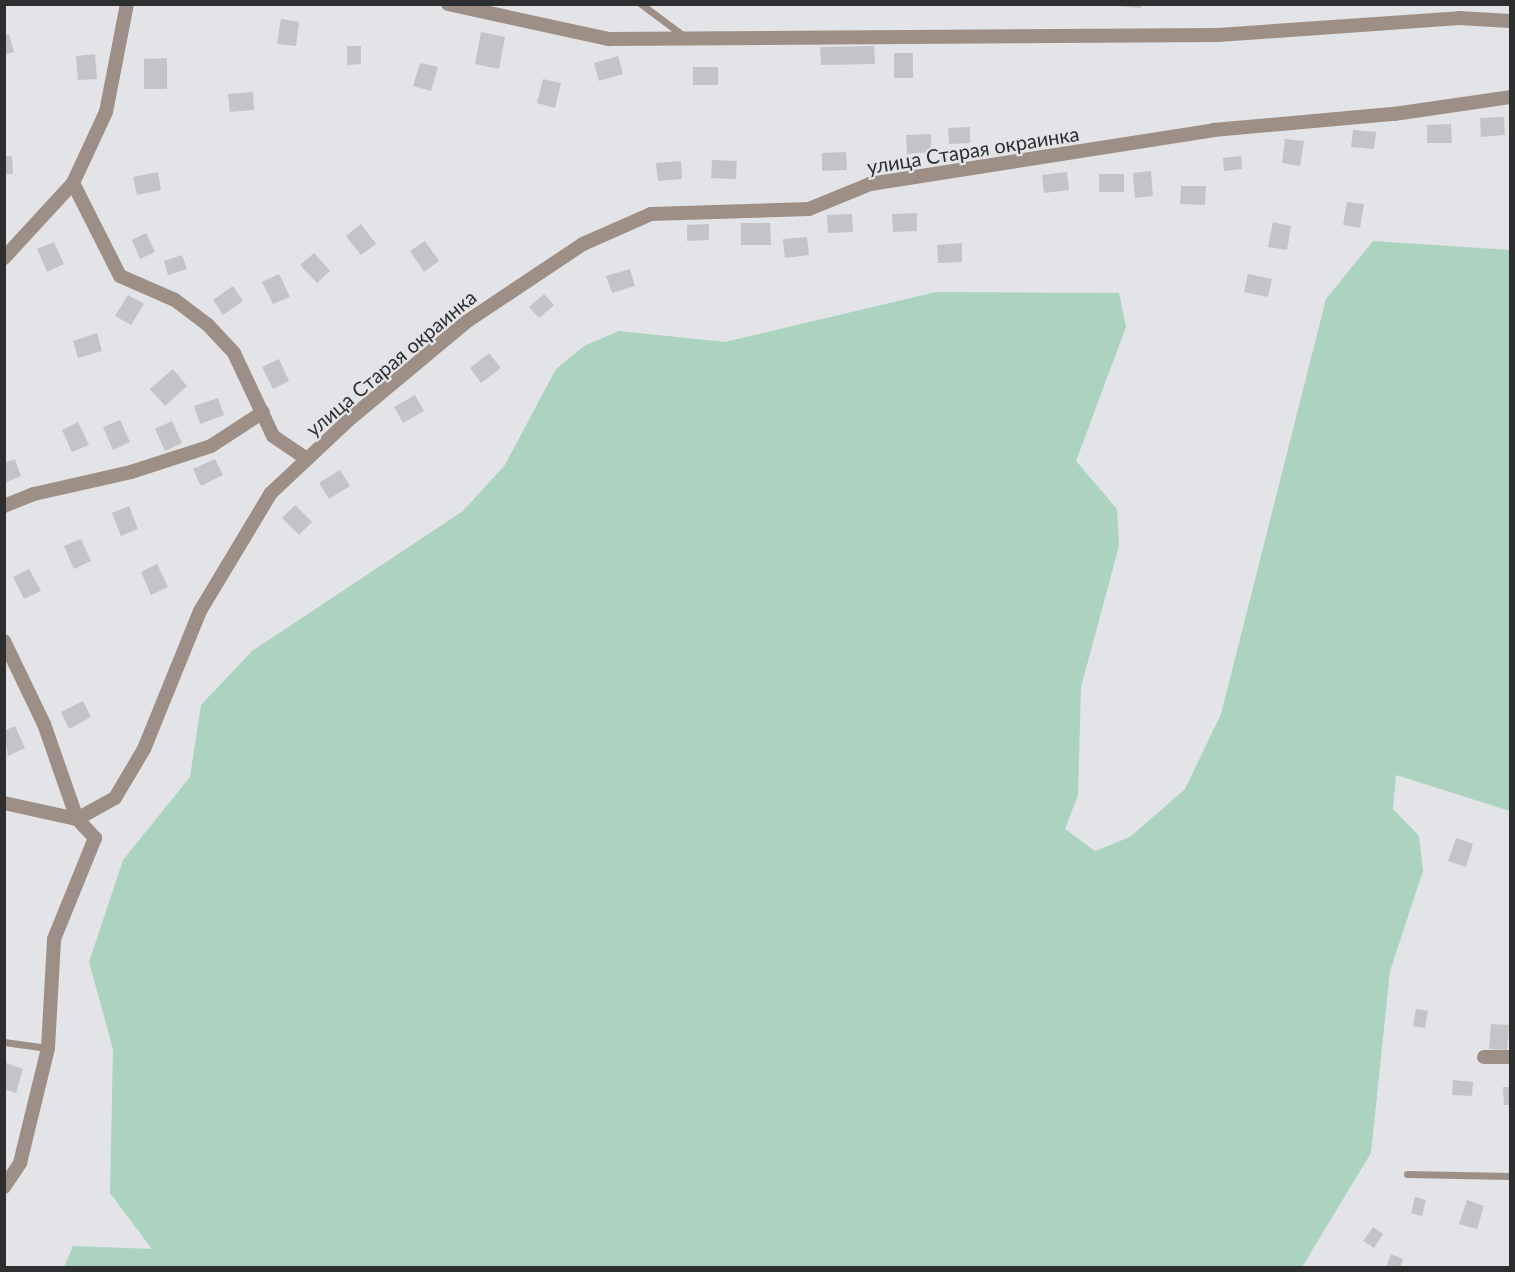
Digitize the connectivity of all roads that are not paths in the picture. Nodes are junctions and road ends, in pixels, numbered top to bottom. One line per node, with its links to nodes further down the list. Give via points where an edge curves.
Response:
1 (127, 4): 7 (street, via 106,112)
2 (448, 4): 5 (street, via 609,39)
3 (640, 4): 5 (lane)
4 (1510, 21): 5 (street, via 1460,18 1218,35)
5 (686, 37)
6 (1510, 97): 10 (street, улица Старая окраинка, via 1394,114 1213,130 870,184 809,209 651,214 583,244 465,322)
7 (73, 183): 8 (street); 9 (street, via 88,220 120,276 175,300 208,325 234,353)
8 (4, 258)
9 (263, 412): 10 (street, via 273,436); 11 (street, via 211,446 131,472 34,494)
10 (307, 459): 14 (street, улица Старая окраинка, via 271,493 200,611 144,749 115,798)
11 (4, 506)
12 (4, 641): 14 (street, via 44,724)
13 (4, 803): 14 (street)
14 (77, 819): 16 (street, via 95,838 54,939)
15 (4, 1042): 16 (lane)
16 (48, 1048): 21 (street, via 20,1163)
17 (1484, 1057): 18 (street)
18 (1510, 1057)
19 (1407, 1174): 20 (lane)
20 (1510, 1176)
21 (4, 1187)

